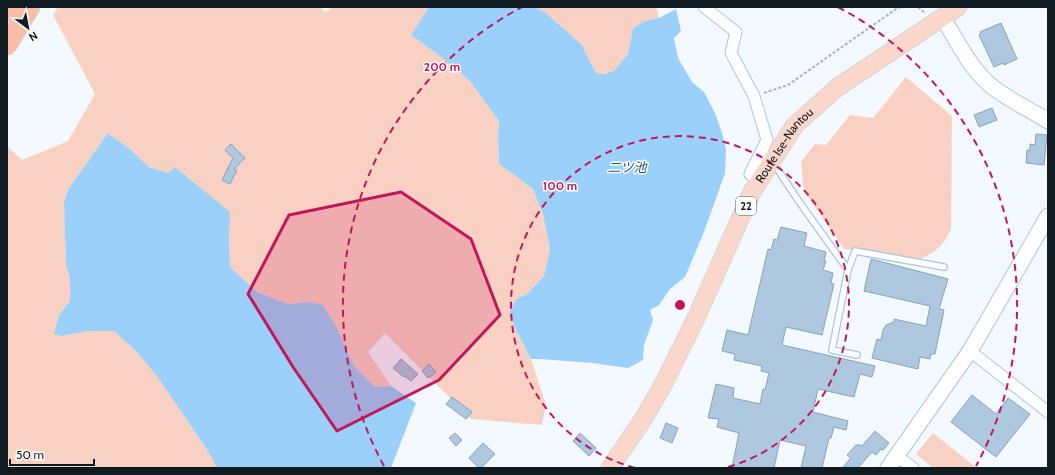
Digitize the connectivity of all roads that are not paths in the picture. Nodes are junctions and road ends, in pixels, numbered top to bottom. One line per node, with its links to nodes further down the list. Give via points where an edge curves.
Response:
1 (9, 7): 5 (highway)
2 (30, 7): 7 (highway)
3 (704, 7): 10 (street, via 736,32 732,53 754,96 767,140 750,174)
4 (958, 7): 6 (main road, Route Ise-Nantou / 22)
5 (7, 11)
6 (942, 17): 8 (street, via 984,79); 9 (main road, Route Ise-Nantou / 22, via 838,87 795,125)
7 (7, 45)
8 (1048, 121)
9 (772, 160): 10 (main road, Route Ise-Nantou / 22); 13 (lane)
10 (759, 181): 18 (main road, Route Ise-Nantou / 22, via 664,383)
11 (1048, 216): 14 (street)
12 (944, 267): 13 (lane, via 855,251)
13 (848, 270): 15 (lane, via 832,350)
14 (970, 351): 16 (street); 17 (street)
15 (858, 355)
16 (1048, 412)
17 (897, 456): 19 (street); 20 (street)
18 (611, 468)
19 (888, 468)
20 (913, 468)

